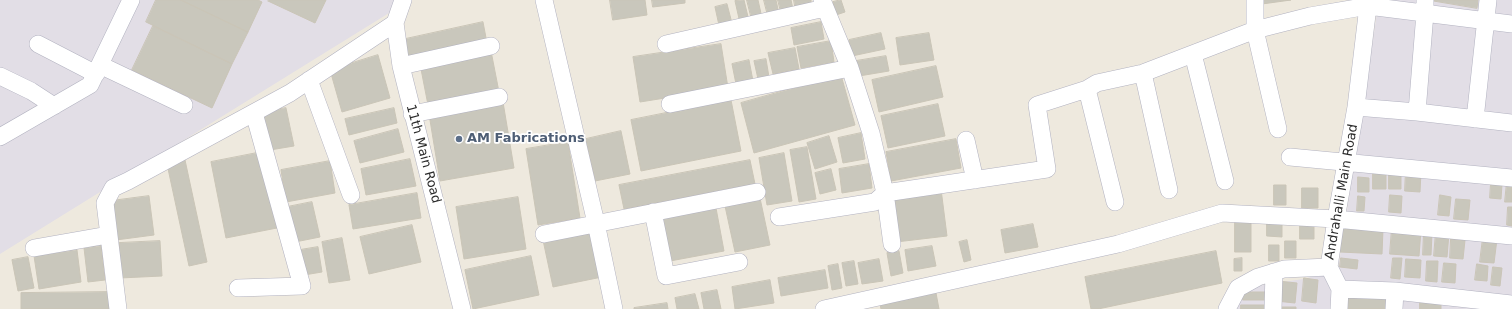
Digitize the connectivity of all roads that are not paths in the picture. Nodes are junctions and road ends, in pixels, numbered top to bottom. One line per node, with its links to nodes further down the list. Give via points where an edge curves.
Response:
1 (131, 0): 20 (street)
2 (403, 0): 11 (street)
3 (544, 0): 51 (street)
4 (1255, 0): 13 (street)
5 (1488, 0): 10 (street)
6 (1369, 3): 8 (street); 9 (street); 29 (street, Andrahalli Main Road)
7 (823, 4): 15 (street); 19 (street)
8 (1425, 6): 10 (street); 30 (street)
9 (1311, 8): 13 (street)
10 (1485, 21): 12 (street); 33 (street)
11 (394, 23): 18 (street, 11th Main Road); 23 (street)
12 (1512, 24)
13 (1255, 30): 17 (street); 35 (street)
14 (38, 44): 20 (street)
15 (666, 44)
16 (492, 46): 18 (street)
17 (1193, 54): 21 (street); 42 (street)
18 (401, 66): 32 (street, 11th Main Road)
19 (850, 68): 26 (street); 45 (street, via 871,133)
20 (98, 69): 27 (street); 28 (street, via 90,85)
21 (1143, 73): 24 (street, via 1097,83); 43 (street)
22 (0, 76): 28 (street)
23 (309, 80): 31 (street); 46 (street)
24 (1088, 89): 41 (street, via 1037,105 1048,169); 47 (street)
25 (499, 97): 32 (street)
26 (670, 104)
27 (184, 105)
28 (54, 106): 36 (street)
29 (1356, 107): 30 (street); 39 (street, Andrahalli Main Road)
30 (1417, 112): 33 (street)
31 (254, 113): 53 (street, via 112,188 105,203); 60 (street, via 302,286)
32 (412, 114): 66 (street, 11th Main Road)
33 (1476, 119): 34 (street)
34 (1512, 123)
35 (1278, 129)
36 (0, 137)
37 (966, 140): 41 (street)
38 (1290, 157): 39 (street)
39 (1347, 162): 40 (street); 50 (street, Andrahalli Main Road)
40 (1512, 178)
41 (975, 180): 45 (street)
42 (1225, 181)
43 (1169, 190)
44 (757, 192): 48 (street)
45 (885, 193): 49 (street, via 875,202); 55 (street)
46 (351, 195)
47 (1115, 202)
48 (654, 212): 51 (street); 57 (street, via 666,276)
49 (779, 217)
50 (1336, 219): 54 (street); 58 (street, Andrahalli Main Road); 68 (street, via 1222,213 1118,244)
51 (596, 223): 52 (street); 67 (street)
52 (544, 234)
53 (108, 235): 56 (street); 65 (street)
54 (1512, 236)
55 (892, 244)
56 (34, 248)
57 (739, 262)
58 (1329, 267): 59 (street, Andrahalli Main Road, via 1284,269); 61 (street)
59 (1274, 272): 69 (street, Andrahalli Main Road, via 1238,288); 70 (street)
60 (238, 288)
61 (1340, 289): 62 (street); 71 (street)
62 (1395, 291): 63 (street); 72 (street)
63 (1446, 303): 64 (street)
64 (1512, 304)
65 (118, 309)
66 (462, 309)
67 (614, 309)
68 (824, 309)
69 (1227, 309)
70 (1273, 309)
71 (1339, 309)
72 (1394, 309)

